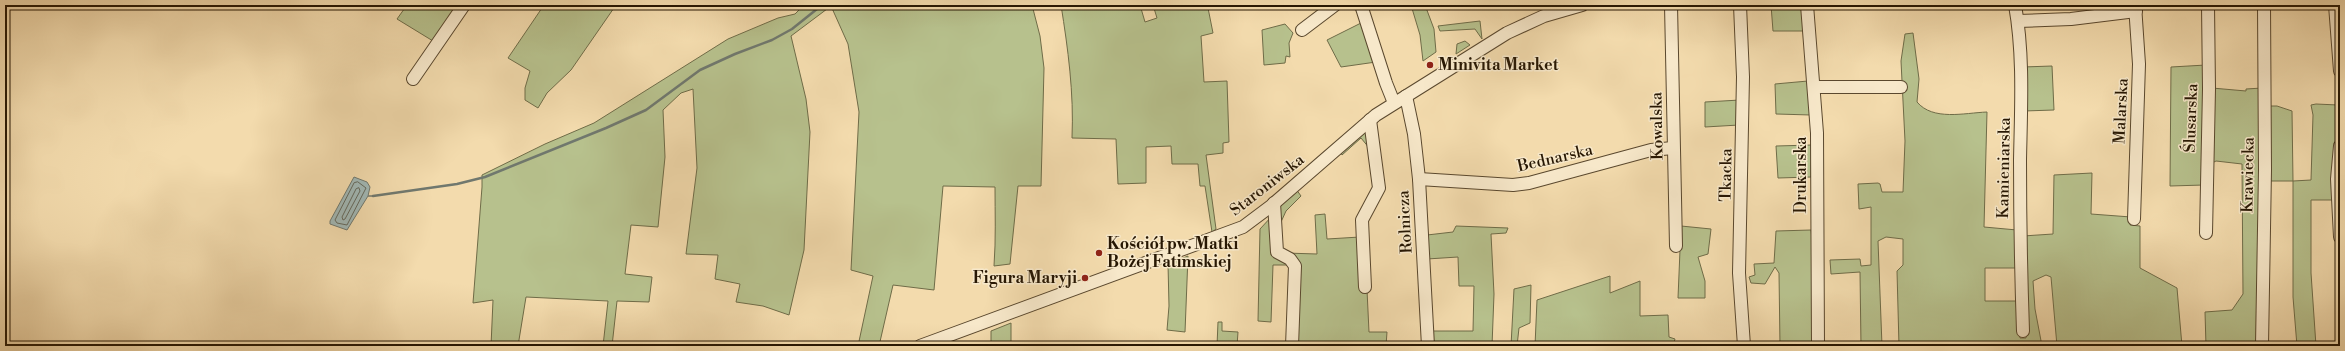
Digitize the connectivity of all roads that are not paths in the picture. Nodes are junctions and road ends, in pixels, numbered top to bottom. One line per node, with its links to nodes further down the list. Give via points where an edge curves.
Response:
1 (464, 5): 16 (street)
2 (1335, 5): 14 (street)
3 (1361, 5): 20 (street)
4 (1582, 5): 19 (street, Staroniwska, via 1525,24)
5 (1671, 5): 23 (street, Kowalska)
6 (1740, 5): 35 (street, Tkacka, via 1743,77 1739,273)
7 (1807, 5): 17 (street, Drukarska)
8 (2015, 5): 13 (street, Kamieniarska)
9 (2208, 5): 27 (street, Ślusarska)
10 (2264, 5): 37 (street, Krawiecka)
11 (2335, 5): 15 (street)
12 (2135, 8): 13 (street, via 2071,19); 26 (street, Malarska, via 2139,64)
13 (2018, 21): 31 (street, Kamieniarska)
14 (1302, 30)
15 (2340, 71)
16 (413, 79)
17 (1815, 87): 18 (street); 36 (street, Drukarska)
18 (1901, 87)
19 (1406, 96): 20 (street, Staroniwska); 24 (street, Rolnicza, via 1414,134)
20 (1394, 103): 21 (street, Staroniwska)
21 (1370, 120): 25 (street, Staroniwska); 30 (street, via 1379,188 1362,220)
22 (2340, 146): 28 (street, via 2337,179)
23 (1673, 148): 24 (street, Bednarska, via 1651,150 1529,184); 29 (street, Kowalska)
24 (1419, 179): 34 (street, Rolnicza)
25 (1274, 203): 32 (street, Staroniwska, via 1243,227); 33 (street, via 1277,252 1290,259 1295,266)
26 (2134, 219)
27 (2206, 233)
28 (2340, 237)
29 (1676, 246)
30 (1365, 287)
31 (2023, 331)
32 (920, 346)
33 (1292, 346)
34 (1428, 346)
35 (1744, 346)
36 (1818, 346)
37 (2262, 346)

